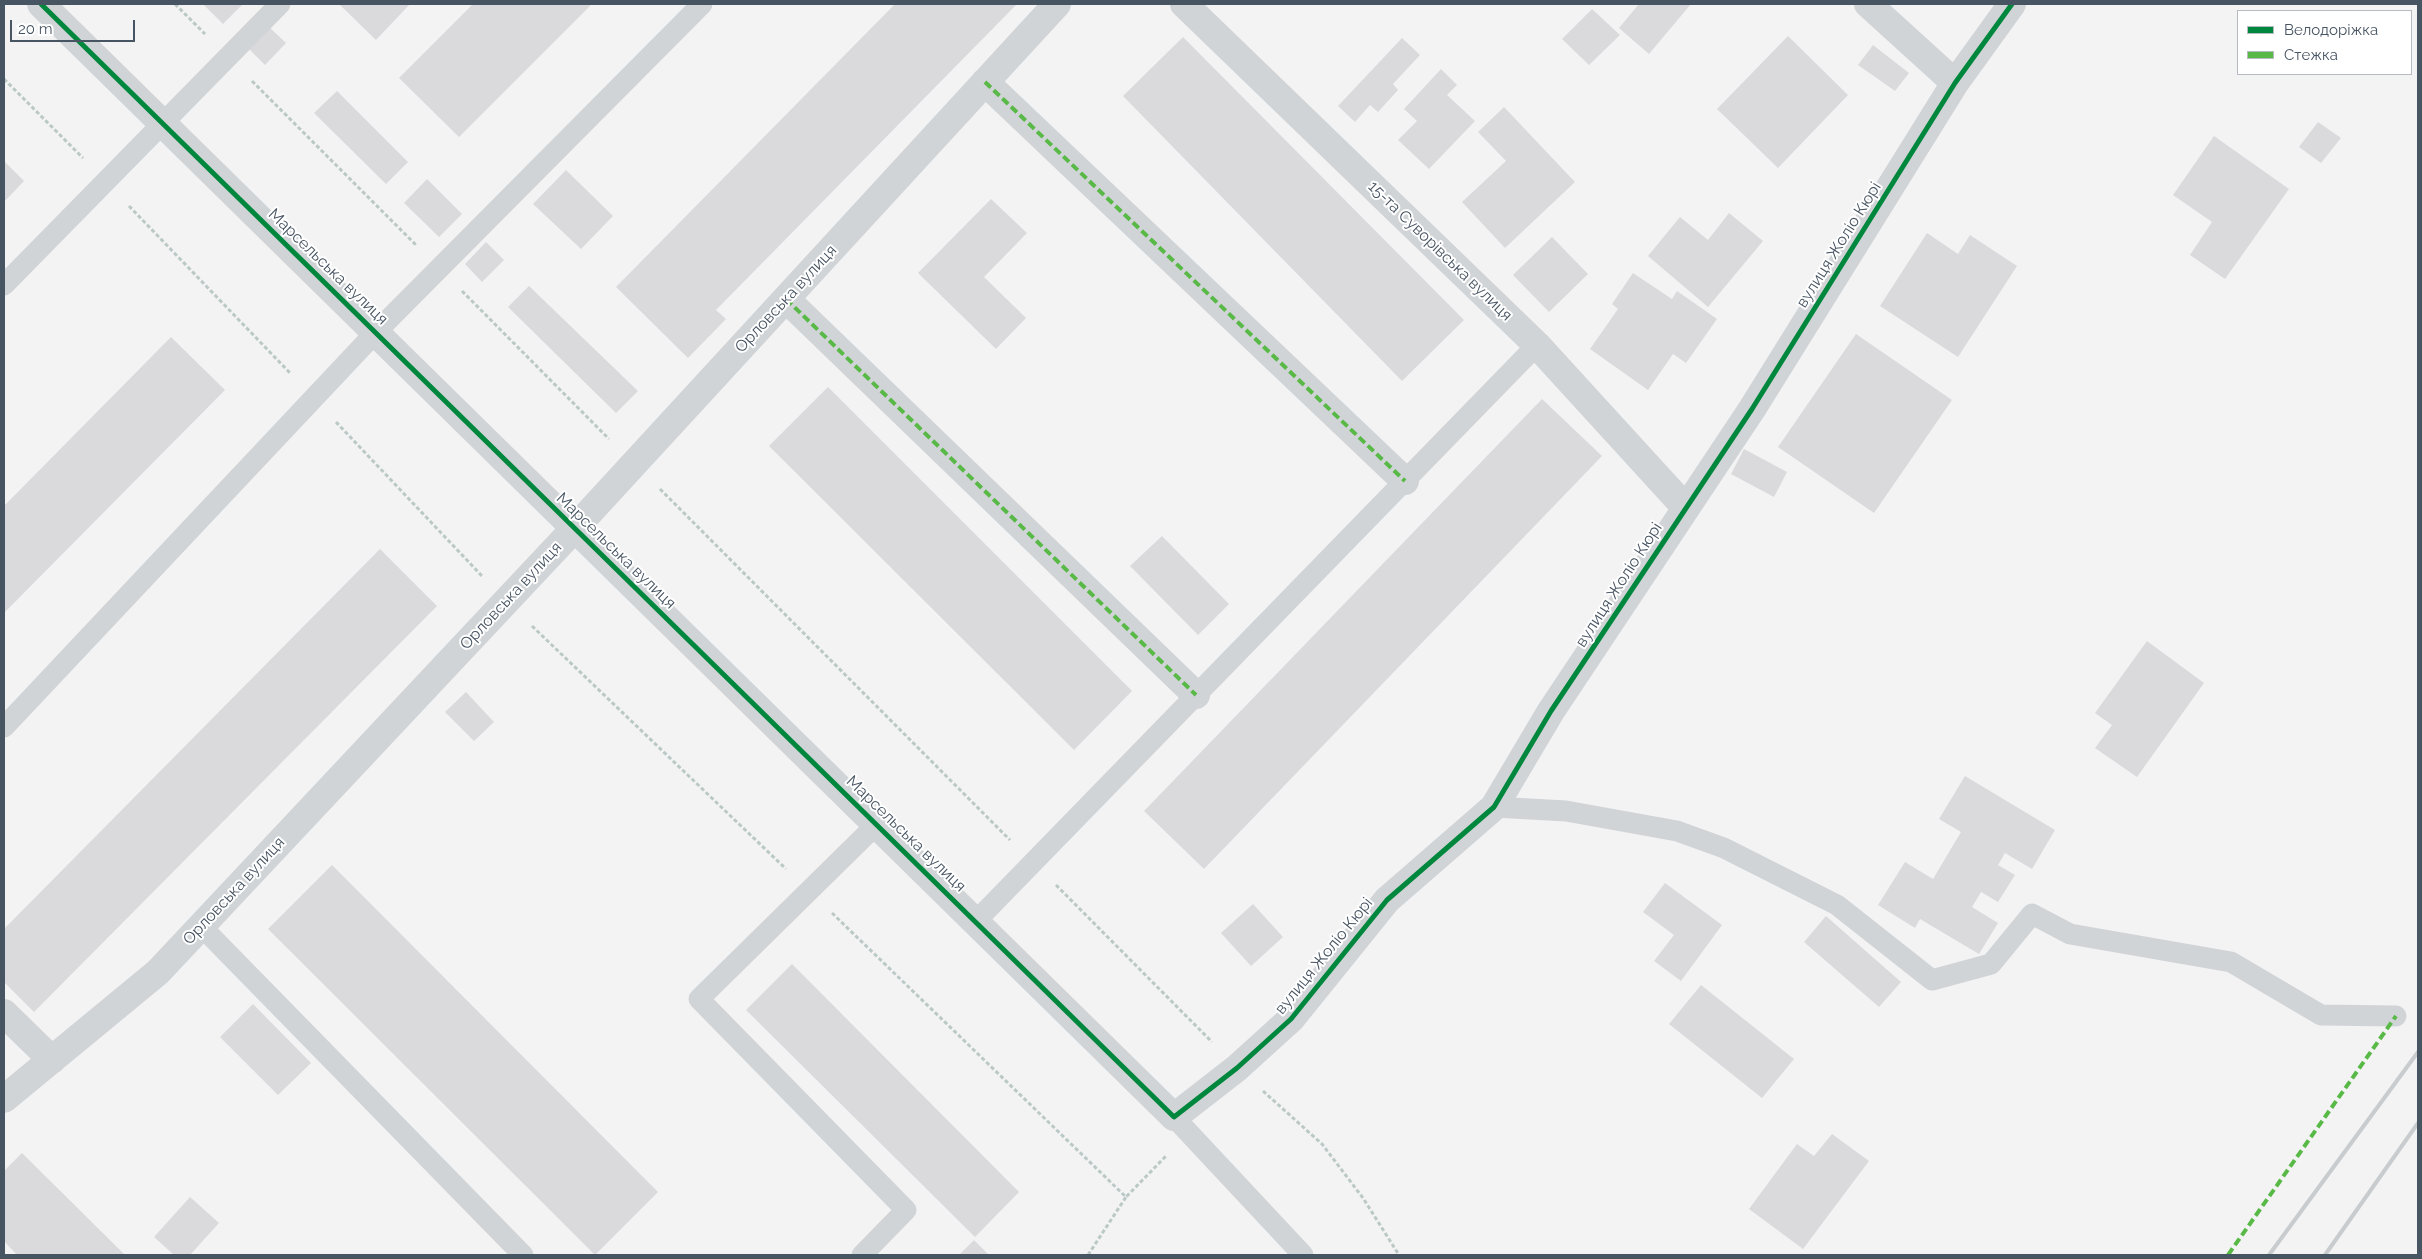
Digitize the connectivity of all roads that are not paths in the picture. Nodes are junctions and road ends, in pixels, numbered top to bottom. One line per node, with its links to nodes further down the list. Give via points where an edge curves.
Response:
1 (41, 4): 10 (street, Марсельська вулиця)
2 (280, 4): 10 (lane)
3 (702, 4): 13 (lane)
4 (1057, 4): 8 (street, Орловська вулиця)
5 (1184, 4): 14 (street, 15-та Суворівська вулиця)
6 (1868, 4): 9 (street)
7 (2012, 4): 9 (street, вулиця Жоліо Кюрі)
8 (985, 82): 12 (street, Орловська вулиця); 15 (street)
9 (1955, 83): 16 (street, вулиця Жоліо Кюрі, via 1752,409)
10 (164, 124): 11 (lane); 13 (street, Марсельська вулиця)
11 (4, 285)
12 (786, 299): 17 (street, Орловська вулиця); 18 (street)
13 (376, 332): 17 (street, Марсельська вулиця); 19 (lane)
14 (1537, 345): 15 (lane); 16 (street, 15-та Суворівська вулиця)
15 (1405, 481): 18 (lane)
16 (1685, 507): 20 (street, вулиця Жоліо Кюрі, via 1551,711)
17 (575, 528): 21 (street, Марсельська вулиця); 23 (street, Орловська вулиця)
18 (1196, 695): 22 (lane)
19 (4, 727)
20 (1494, 807): 25 (lane, via 1566,811 1677,831 1724,848 1837,905 1932,980 1991,964 2032,914 2070,934 2231,962 2321,1015); 28 (street, вулиця Жоліо Кюрі, via 1387,900 1291,1019)
21 (877, 824): 22 (street, Марсельська вулиця); 30 (lane, via 699,999 906,1210)
22 (977, 920): 28 (street, Марсельська вулиця)
23 (201, 926): 26 (street, Орловська вулиця, via 158,972); 29 (lane)
24 (4, 1012): 26 (street)
25 (2396, 1016)
26 (52, 1060): 27 (street, Орловська вулиця)
27 (4, 1099)
28 (1182, 1124): 31 (lane)
29 (523, 1255)
30 (862, 1255)
31 (1303, 1255)

